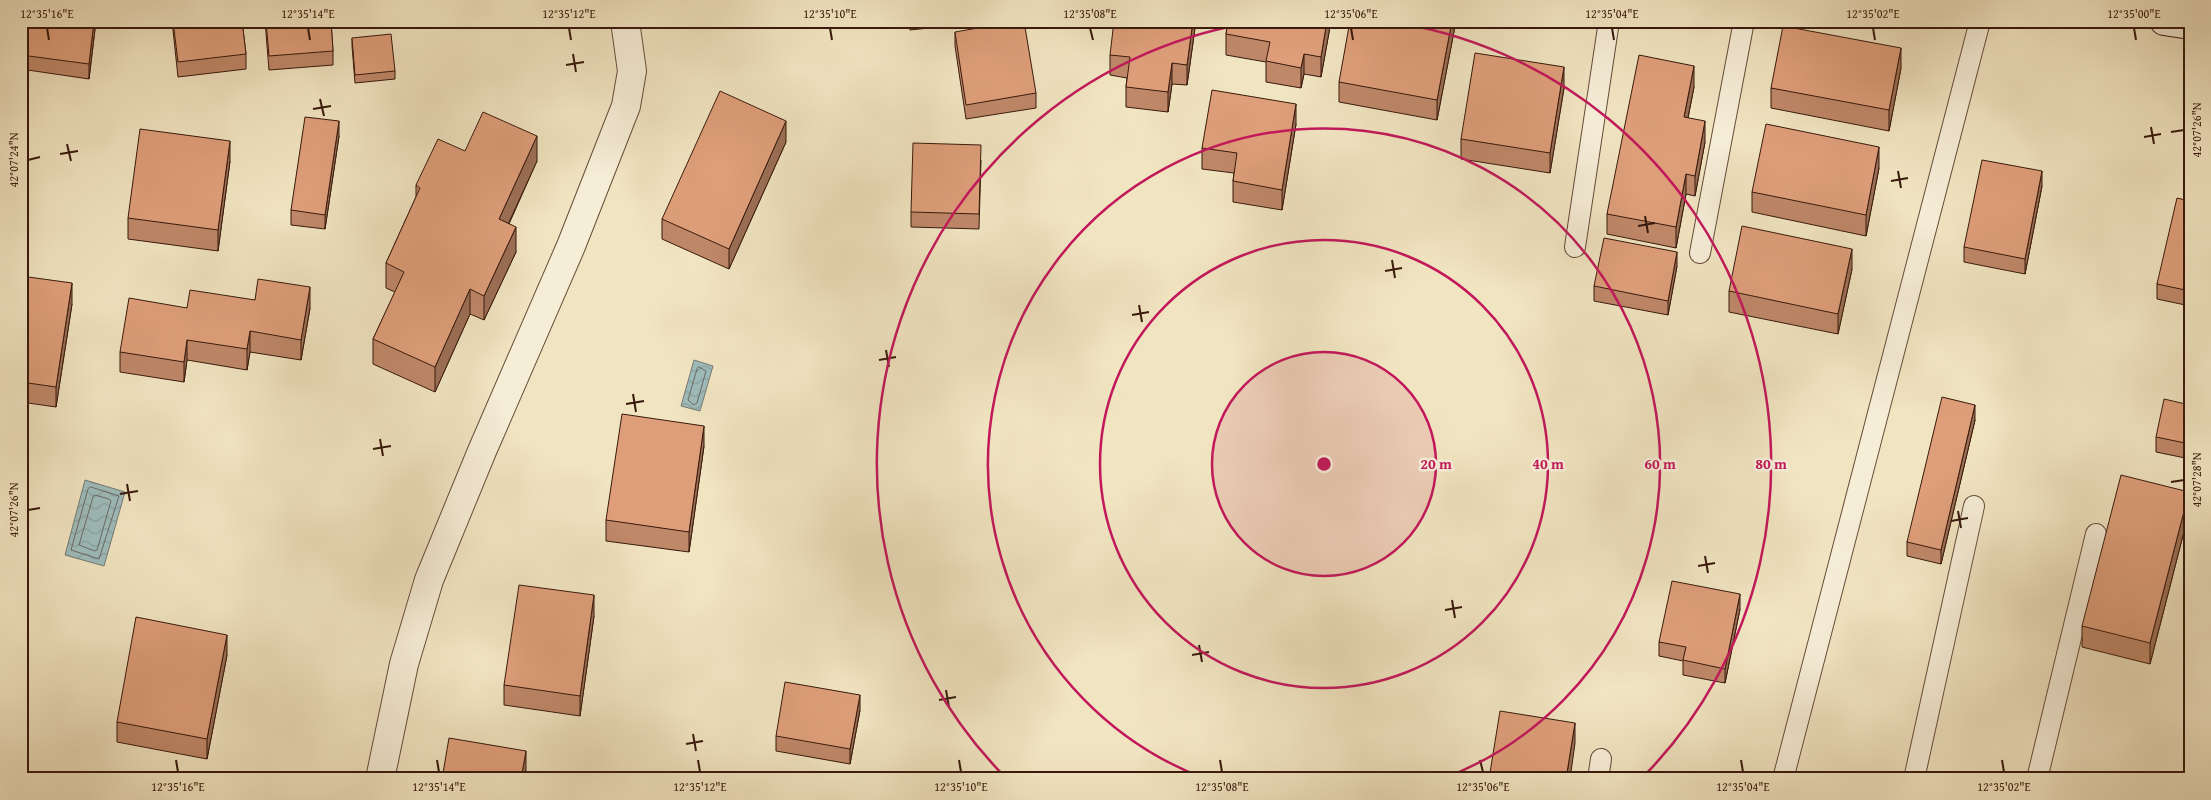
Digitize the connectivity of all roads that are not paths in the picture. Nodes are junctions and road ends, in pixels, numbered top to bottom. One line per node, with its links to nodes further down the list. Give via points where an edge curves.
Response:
1 (625, 21): 11 (street, via 632,71 626,106 571,246 429,580 404,664)
2 (1609, 21): 7 (lane)
3 (1744, 21): 8 (lane)
4 (1980, 21): 12 (lane)
5 (2164, 21): 6 (street)
6 (2190, 25)
7 (1575, 247)
8 (1700, 253)
9 (1974, 506): 13 (lane)
10 (2096, 534): 14 (lane)
11 (380, 779)
12 (1783, 779)
13 (1914, 779)
14 (2037, 779)

